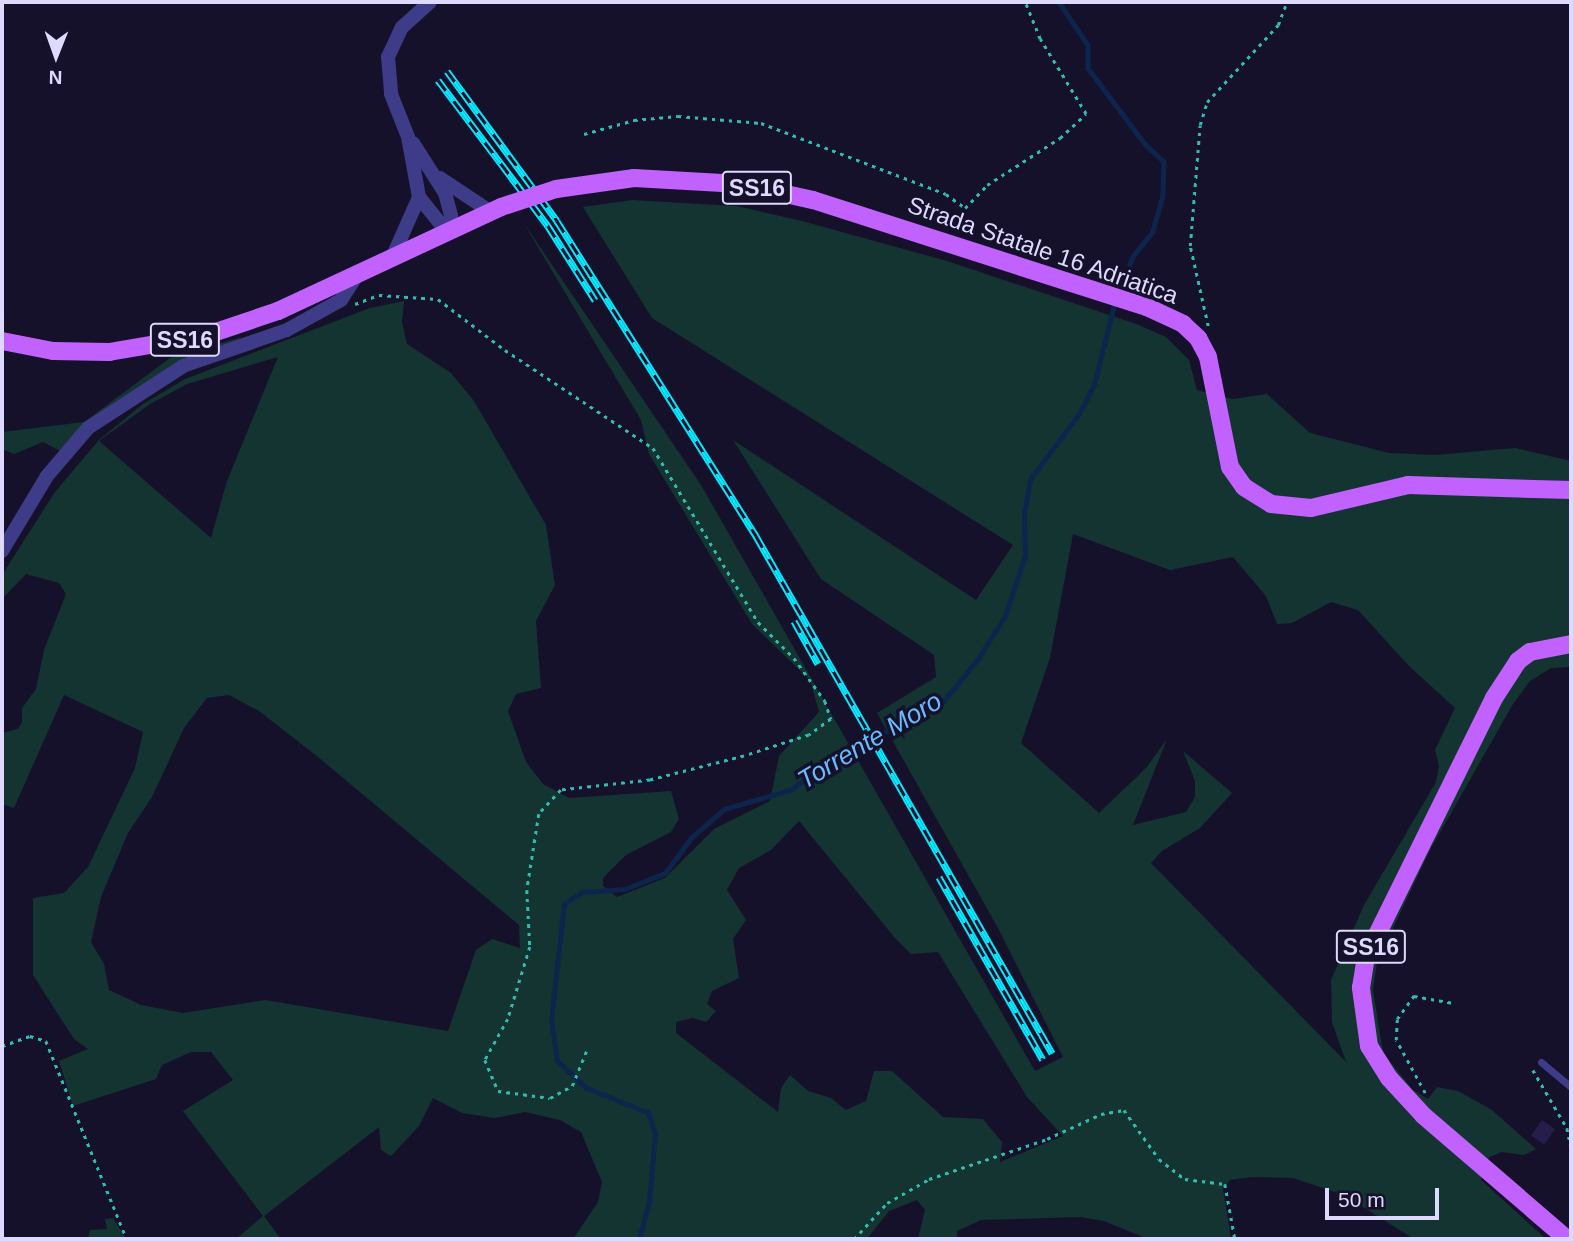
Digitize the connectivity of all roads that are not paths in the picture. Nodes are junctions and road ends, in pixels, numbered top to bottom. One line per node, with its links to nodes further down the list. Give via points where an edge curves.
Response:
1 (430, 2): 2 (street, via 402,27 388,57 391,94)
2 (408, 136): 3 (street); 4 (street)
3 (439, 177): 5 (street); 6 (street, via 451,216)
4 (419, 197): 6 (street); 7 (street)
5 (496, 210): 6 (main road, Strada Statale 16 Adriatica / SS16); 12 (main road, Strada Statale 16 Adriatica / SS16, bridge, via 556,189 634,178 740,184 814,200 1147,307 1191,331 1208,357 1230,467 1244,486 1271,504 1311,509 1408,485)
6 (447, 232): 7 (main road, Strada Statale 16 Adriatica / SS16)
7 (392, 258): 8 (main road, SS16)
8 (358, 274): 9 (main road, SS16); 11 (street, via 341,300 287,330)
9 (261, 317): 10 (main road, SS16, via 187,340 109,352 52,351); 11 (street, via 259,332)
10 (2, 341)
11 (245, 346): 13 (street, via 183,366 89,428 47,475)
12 (1571, 490)
13 (2, 551)
14 (1571, 644): 17 (main road, SS16, via 1530,652 1518,661 1494,698 1366,957 1361,1001 1369,1046 1389,1078 1416,1108)
15 (1541, 1062): 16 (lane)
16 (1571, 1087)
17 (1567, 1239)

